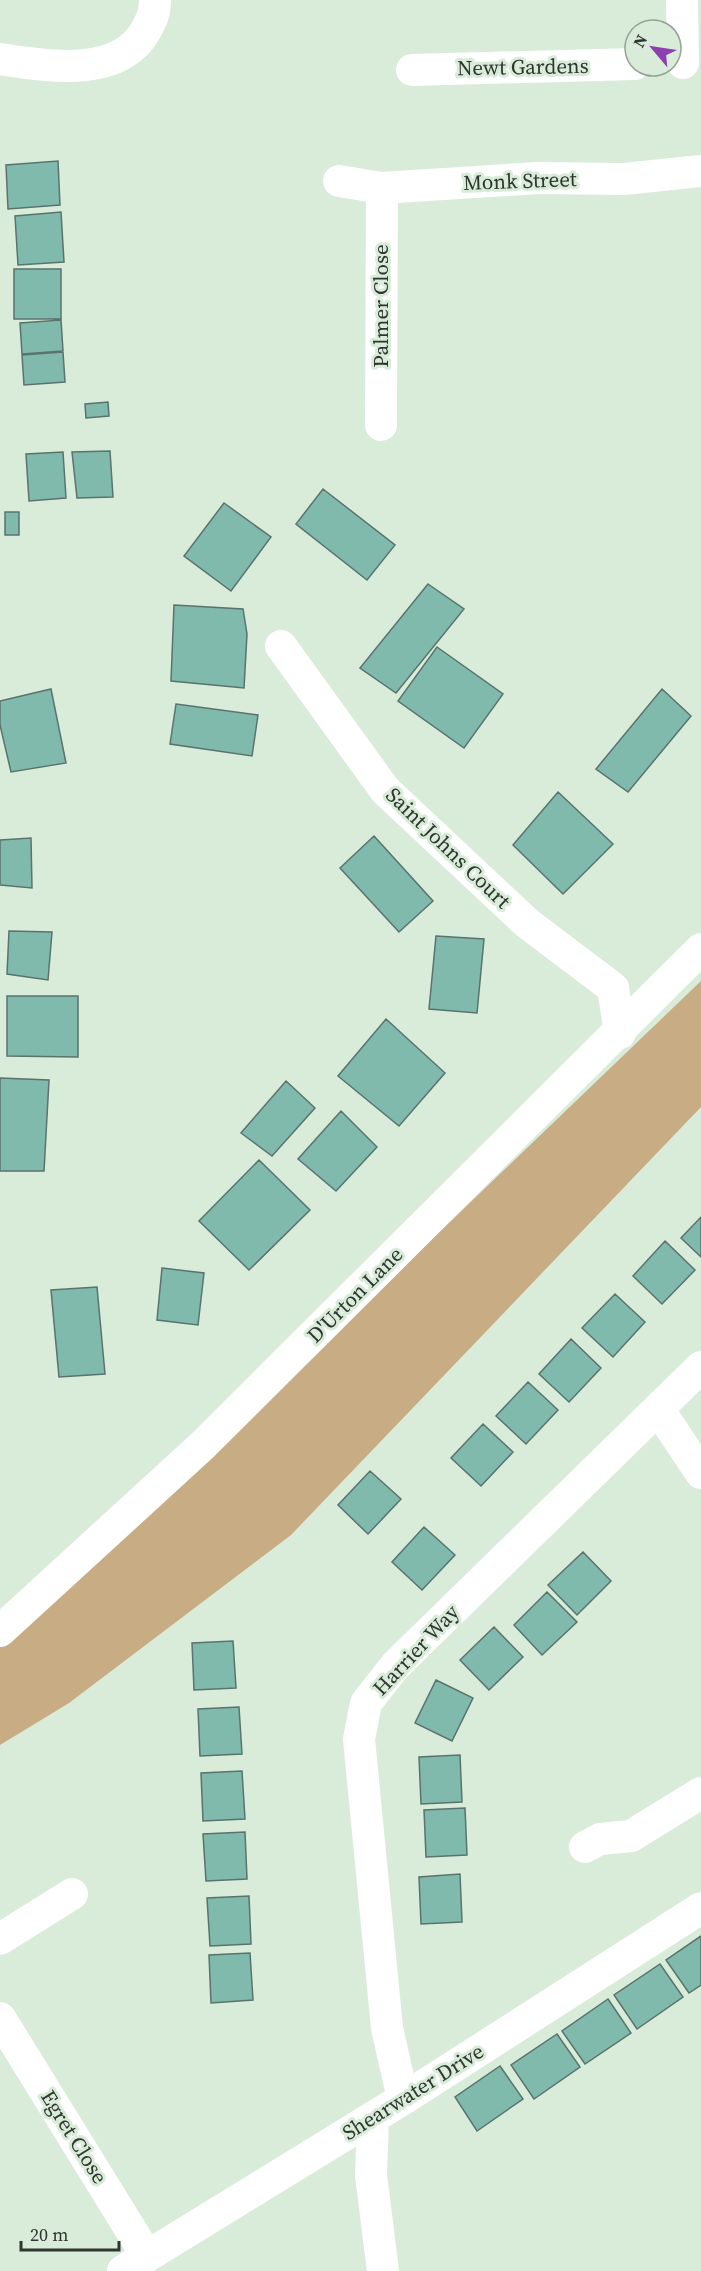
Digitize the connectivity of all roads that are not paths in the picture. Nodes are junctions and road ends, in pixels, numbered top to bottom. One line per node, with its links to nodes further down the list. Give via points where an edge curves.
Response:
1 (155, 0): 3 (street, via 155,14 138,44 111,61 51,66)
2 (682, 0): 4 (street)
3 (0, 59)
4 (685, 63)
5 (623, 64): 6 (street, Newt Gardens)
6 (412, 70)
7 (701, 171): 9 (street, Monk Street, via 624,179 537,178)
8 (339, 181): 9 (street, Monk Street)
9 (382, 188): 10 (street, Palmer Close)
10 (381, 425)
11 (281, 646): 13 (street, Saint Johns Court, via 385,790 527,922 613,988)
12 (701, 949): 13 (street, D'Urton Lane)
13 (620, 1033): 17 (street, D'Urton Lane, via 203,1445)
14 (701, 1367): 15 (street, Harrier Way)
15 (659, 1410): 16 (street); 24 (street, Harrier Way, via 394,1666 366,1703 359,1739 387,2028)
16 (701, 1473)
17 (0, 1631)
18 (701, 1793): 19 (street, via 631,1836 600,1839)
19 (585, 1847)
20 (72, 1894): 22 (street)
21 (701, 1908): 24 (street, Shearwater Drive)
22 (0, 1939)
23 (0, 2018): 26 (street, Egret Close)
24 (403, 2099): 25 (street, Shearwater Drive)
25 (373, 2118): 26 (street, Shearwater Drive); 27 (street, via 371,2175)
26 (135, 2264)
27 (383, 2271)

